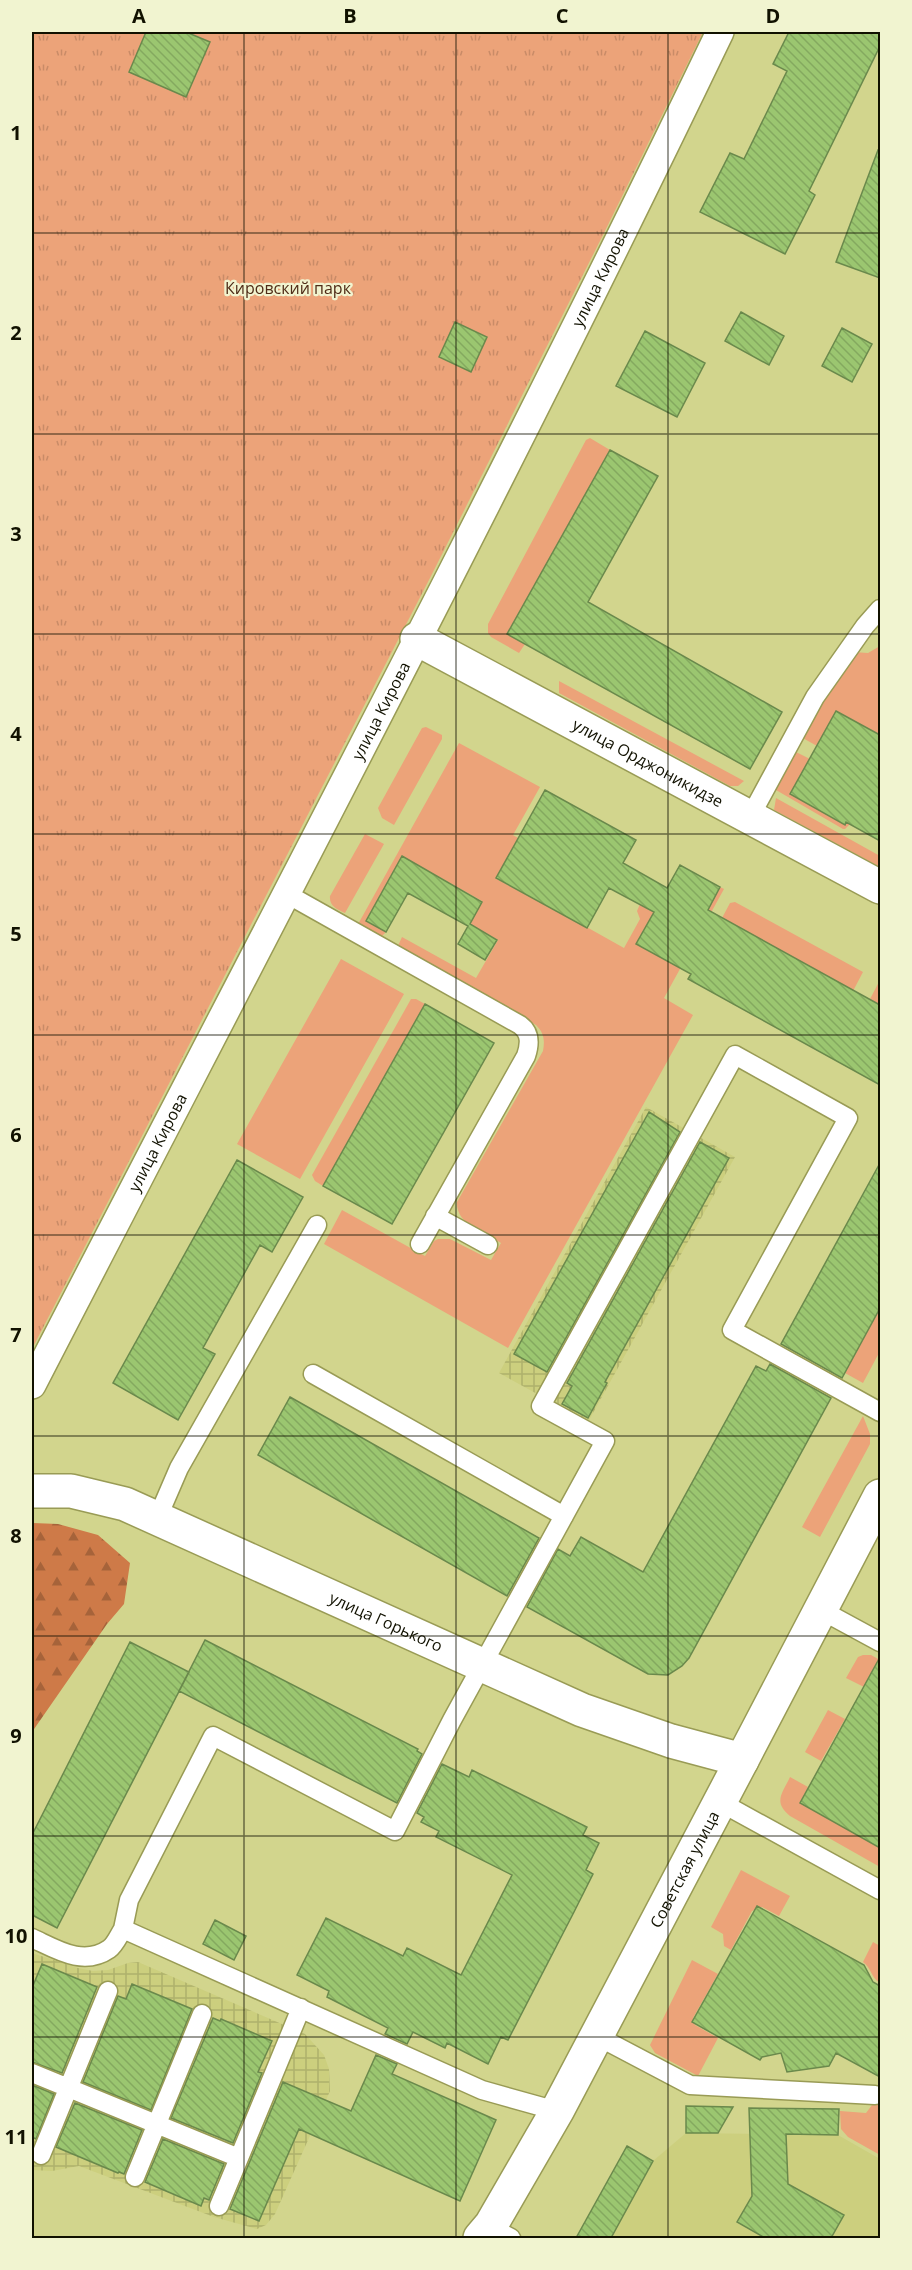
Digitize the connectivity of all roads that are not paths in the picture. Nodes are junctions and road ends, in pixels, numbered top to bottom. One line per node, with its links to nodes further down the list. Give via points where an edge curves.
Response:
1 (720, 32): 3 (street, улица Кирова, via 619,242)
2 (880, 609): 4 (lane, via 815,697)
3 (417, 639): 4 (street, улица Орджоникидзе); 6 (street, улица Кирова)
4 (750, 817): 5 (street, улица Орджоникидзе)
5 (880, 886)
6 (287, 894): 7 (lane, via 528,1033 526,1056); 12 (street, улица Кирова)
7 (435, 1216): 9 (lane); 10 (lane)
8 (316, 1225): 17 (lane, via 179,1468)
9 (420, 1244)
10 (488, 1245)
11 (314, 1374): 16 (lane)
12 (32, 1385)
13 (880, 1412): 16 (lane, via 732,1330 848,1118 735,1055 541,1406 605,1441)
14 (32, 1491): 17 (street, улица Горького, via 71,1491 125,1504)
15 (880, 1496): 18 (street, Советская улица)
16 (564, 1516): 20 (lane)
17 (157, 1519): 20 (street, улица Горького)
18 (820, 1610): 19 (lane); 21 (street, Советская улица)
19 (880, 1642)
20 (482, 1665): 21 (street, улица Горького, via 582,1710 671,1742); 24 (lane, via 395,1831 213,1736 129,1900)
21 (742, 1760): 22 (street, Советская улица)
22 (720, 1802): 23 (lane); 29 (street, Советская улица)
23 (880, 1890)
24 (123, 1929): 25 (lane, via 111,1948 89,1957 69,1955); 27 (lane)
25 (32, 1938)
26 (108, 1991): 31 (lane)
27 (301, 2008): 33 (lane, via 482,2090); 36 (lane)
28 (202, 2014): 34 (lane)
29 (597, 2036): 32 (lane, via 690,2085); 33 (street, Советская улица)
30 (32, 2073): 31 (lane)
31 (68, 2089): 34 (lane); 35 (lane)
32 (875, 2095)
33 (557, 2111): 39 (street, Советская улица)
34 (157, 2125): 36 (lane); 37 (lane)
35 (41, 2155)
36 (238, 2158): 38 (lane)
37 (135, 2177)
38 (219, 2206)
39 (494, 2235)

